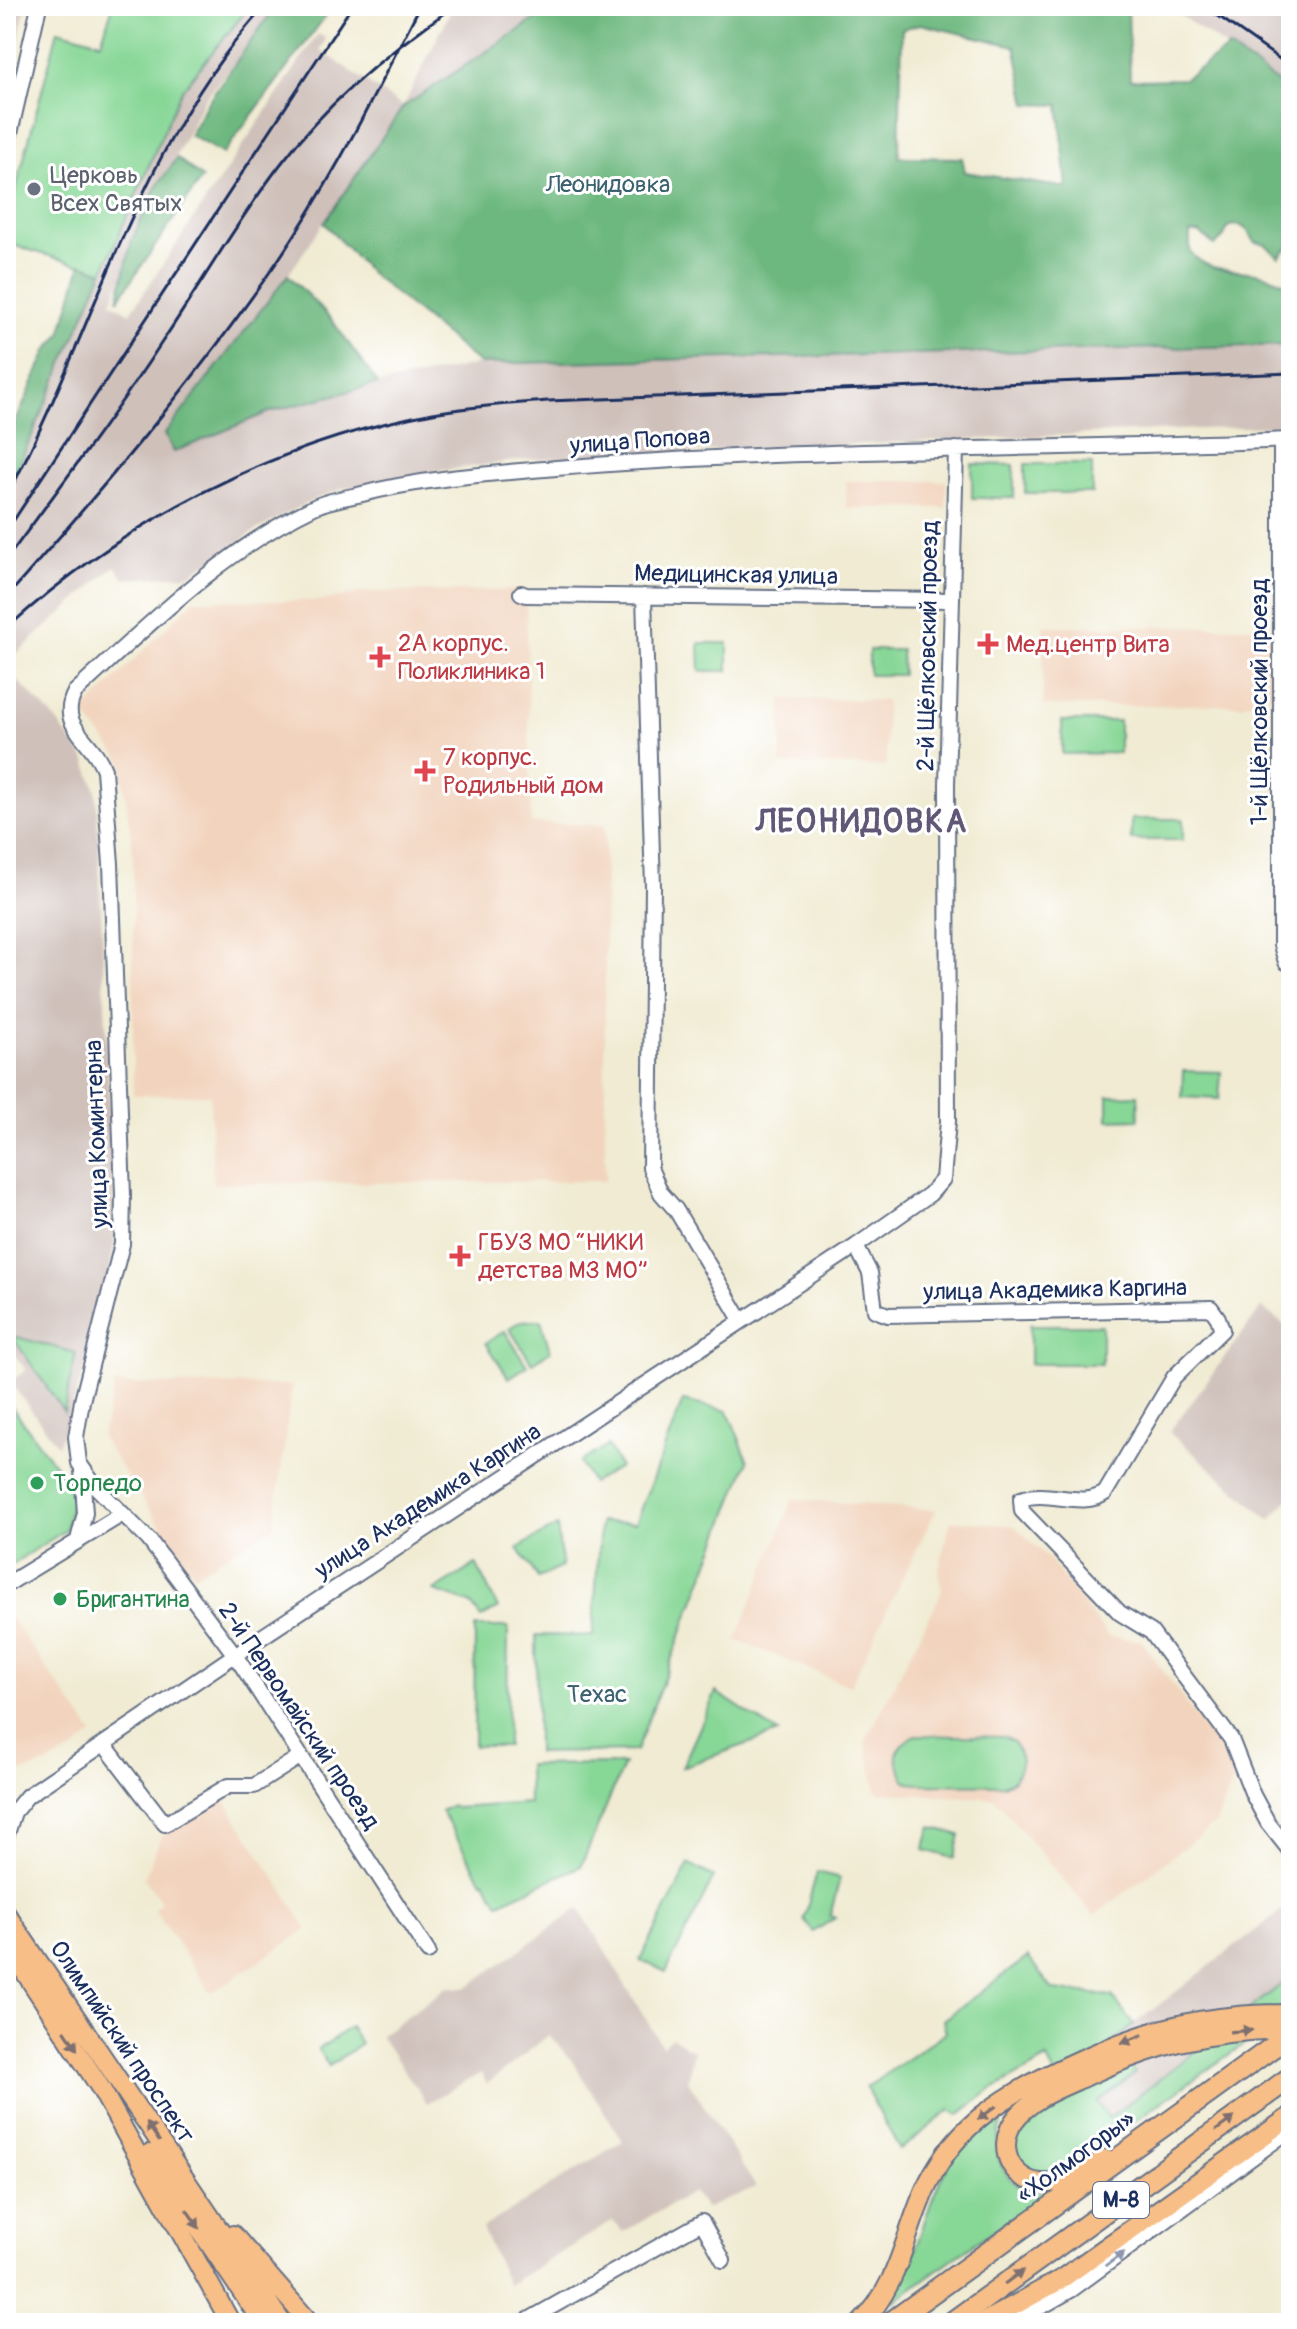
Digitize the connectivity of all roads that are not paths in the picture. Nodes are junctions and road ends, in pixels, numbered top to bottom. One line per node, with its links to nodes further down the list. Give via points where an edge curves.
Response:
1 (39, 6): 2 (street)
2 (6, 151)
3 (1286, 441): 4 (street, улица Попова); 8 (street, 1-й Щёлковский проезд)
4 (956, 449): 7 (street, 2-й Щёлковский проезд); 9 (street, улица Попова, via 635,461 454,477 317,505 238,550 75,692)
5 (521, 593): 6 (street, Медицинская улица)
6 (644, 596): 7 (street, Медицинская улица); 13 (street, via 653,887 650,1168)
7 (951, 600): 11 (street, 2-й Щёлковский проезд, via 948,1121)
8 (1286, 696): 10 (street, 1-й Щёлковский проезд, via 1281,945)
9 (68, 705): 14 (street, улица Коминтерна, via 70,720 100,757 104,770 123,1195 122,1244 76,1437)
10 (1286, 962)
11 (943, 1179): 12 (street, улица Академика Каргина)
12 (856, 1246): 13 (street, улица Академика Каргина); 24 (street, улица Академика Каргина, via 870,1273 875,1310 888,1315 1211,1308 1222,1330 1174,1377 1105,1493 1087,1499 1033,1495 1021,1499 1020,1505 1120,1613 1151,1632 1231,1739 1253,1795)
13 (741, 1320): 18 (street, улица Академика Каргина)
14 (81, 1469): 15 (street); 16 (street, улица Коминтерна, via 85,1513)
15 (121, 1515): 16 (street); 18 (street, 2-й Первомайский проезд, via 149,1540)
16 (78, 1540): 17 (street)
17 (6, 1585)
18 (235, 1655): 19 (street, улица Академика Каргина); 20 (street, 2-й Первомайский проезд)
19 (104, 1744): 20 (street, via 165,1824 228,1786 254,1786); 21 (street, улица Академика Каргина)
20 (301, 1756): 27 (street, 2-й Первомайский проезд)
21 (27, 1796): 22 (street); 23 (street, via 14,1812)
22 (6, 1801)
23 (6, 1837)
24 (1291, 1852)
25 (6, 1914): 36 (main road, Олимпийский проспект, one-way to 25)
26 (6, 1943): 32 (main road, Олимпийский проспект, one-way to 32)
27 (428, 1952)
28 (1291, 2014): 31 (main road, one-way to 31, via 1186,2023 1115,2046)
29 (1291, 2031): 31 (main road, one-way to 29, via 1189,2038); 33 (highway, «Холмогоры» / М-8)
30 (1291, 2077): 45 (highway, М-8, one-way to 30)
31 (1058, 2081): 33 (main road, via 1016,2119 1006,2139 1009,2163 1038,2183 1081,2173); 43 (main road, one-way to 43, via 990,2110 950,2148 929,2181 892,2279)
32 (100, 2087): 38 (main road); 39 (main road, one-way to 39)
33 (1185, 2110): 44 (highway, «Холмогоры» / М-8)
34 (1291, 2116): 46 (main road, via 1060,2280)
35 (1291, 2129): 47 (street, one-way to 35, via 1071,2290)
36 (197, 2197): 40 (main road); 41 (main road)
37 (723, 2260): 42 (street, via 702,2222)
38 (231, 2323)
39 (263, 2323)
40 (282, 2323)
41 (310, 2323)
42 (523, 2323)
43 (861, 2323)
44 (890, 2323)
45 (951, 2323)
46 (982, 2323)
47 (998, 2323)

